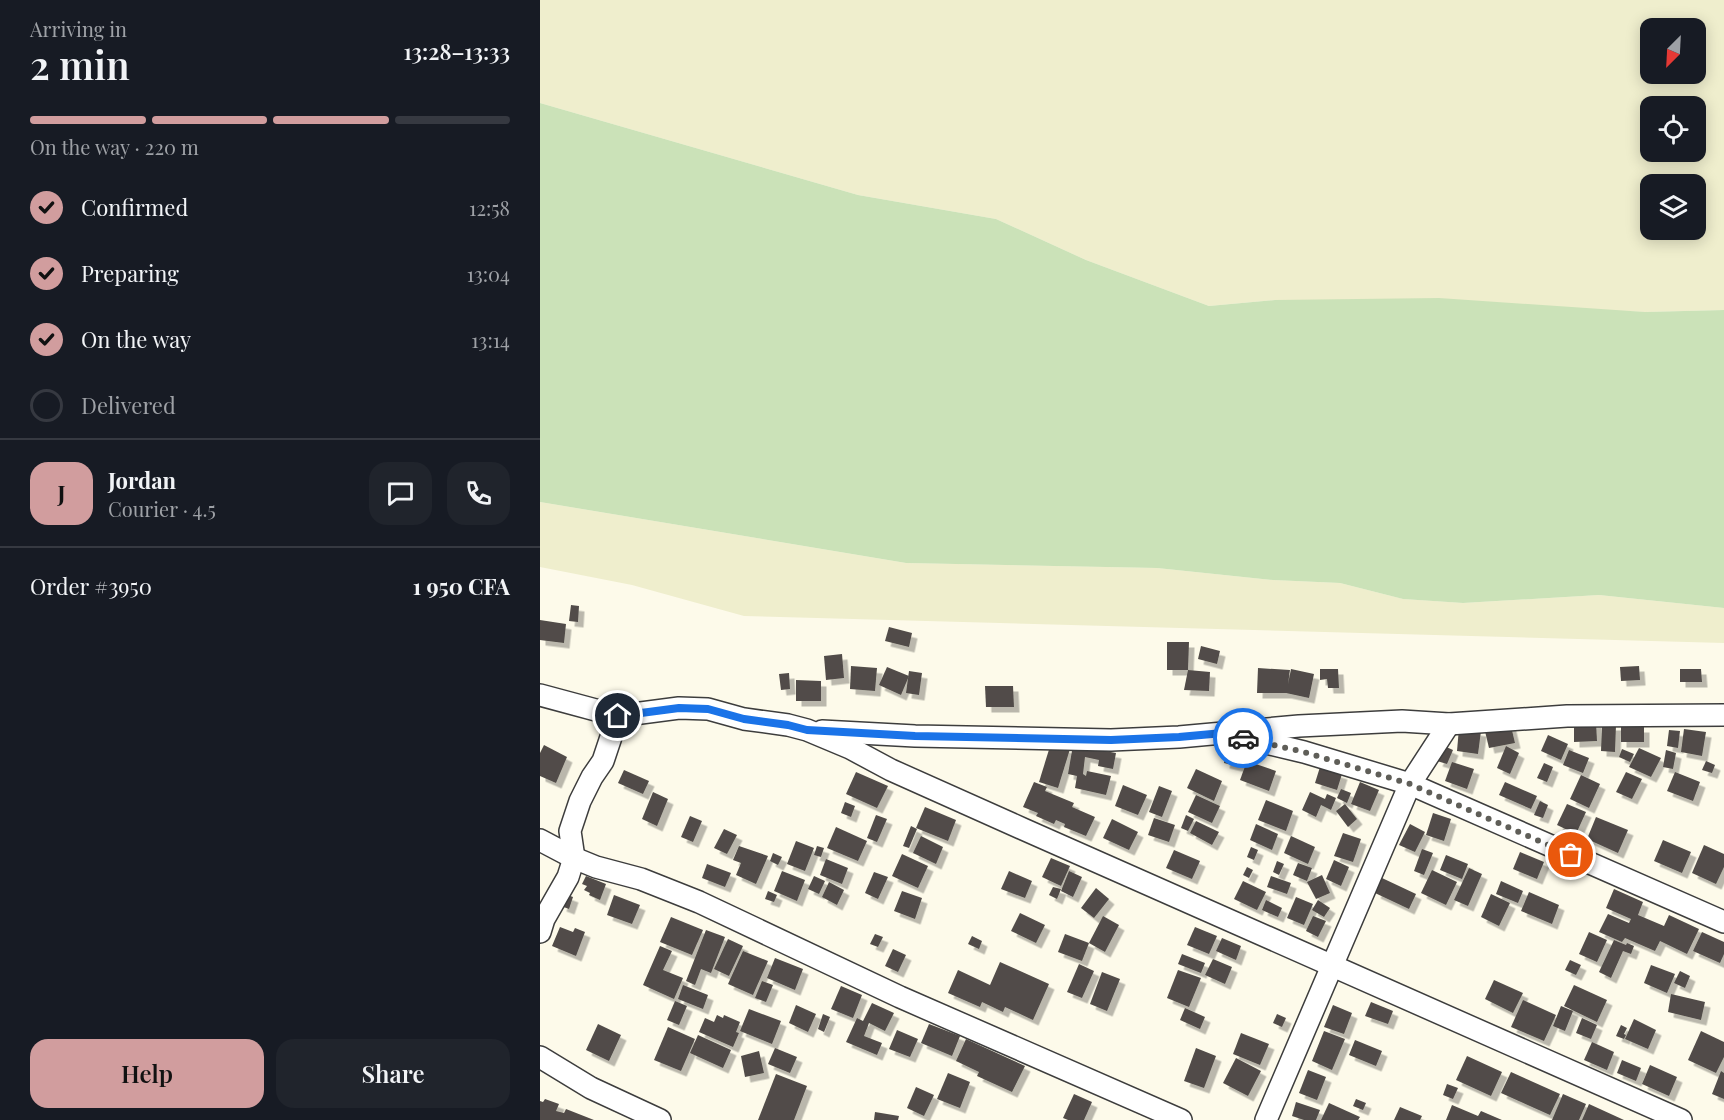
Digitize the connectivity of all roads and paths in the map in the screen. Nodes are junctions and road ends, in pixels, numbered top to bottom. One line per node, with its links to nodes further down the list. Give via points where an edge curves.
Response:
1 (540, 695): 3 (street)
2 (1724, 714): 4 (street, via 1567,716)
3 (618, 716): 5 (street, via 679,708 708,709); 11 (street, via 603,761 580,801 570,831)
4 (1449, 724): 6 (street, via 1402,721); 9 (street)
5 (807, 730): 7 (street); 8 (street)
6 (1223, 733): 7 (street, via 1111,740); 9 (street)
7 (899, 735): 8 (street)
8 (891, 770): 14 (street)
9 (1410, 784): 12 (street); 14 (street)
10 (540, 840): 11 (street)
11 (574, 858): 13 (street); 17 (street, via 699,902 900,997)
12 (1724, 922)
13 (540, 932)
14 (1332, 966): 18 (street); 19 (street)
15 (540, 1057): 16 (street, via 591,1088)
16 (660, 1120)
17 (1181, 1120)
18 (1266, 1120)
19 (1682, 1120)

